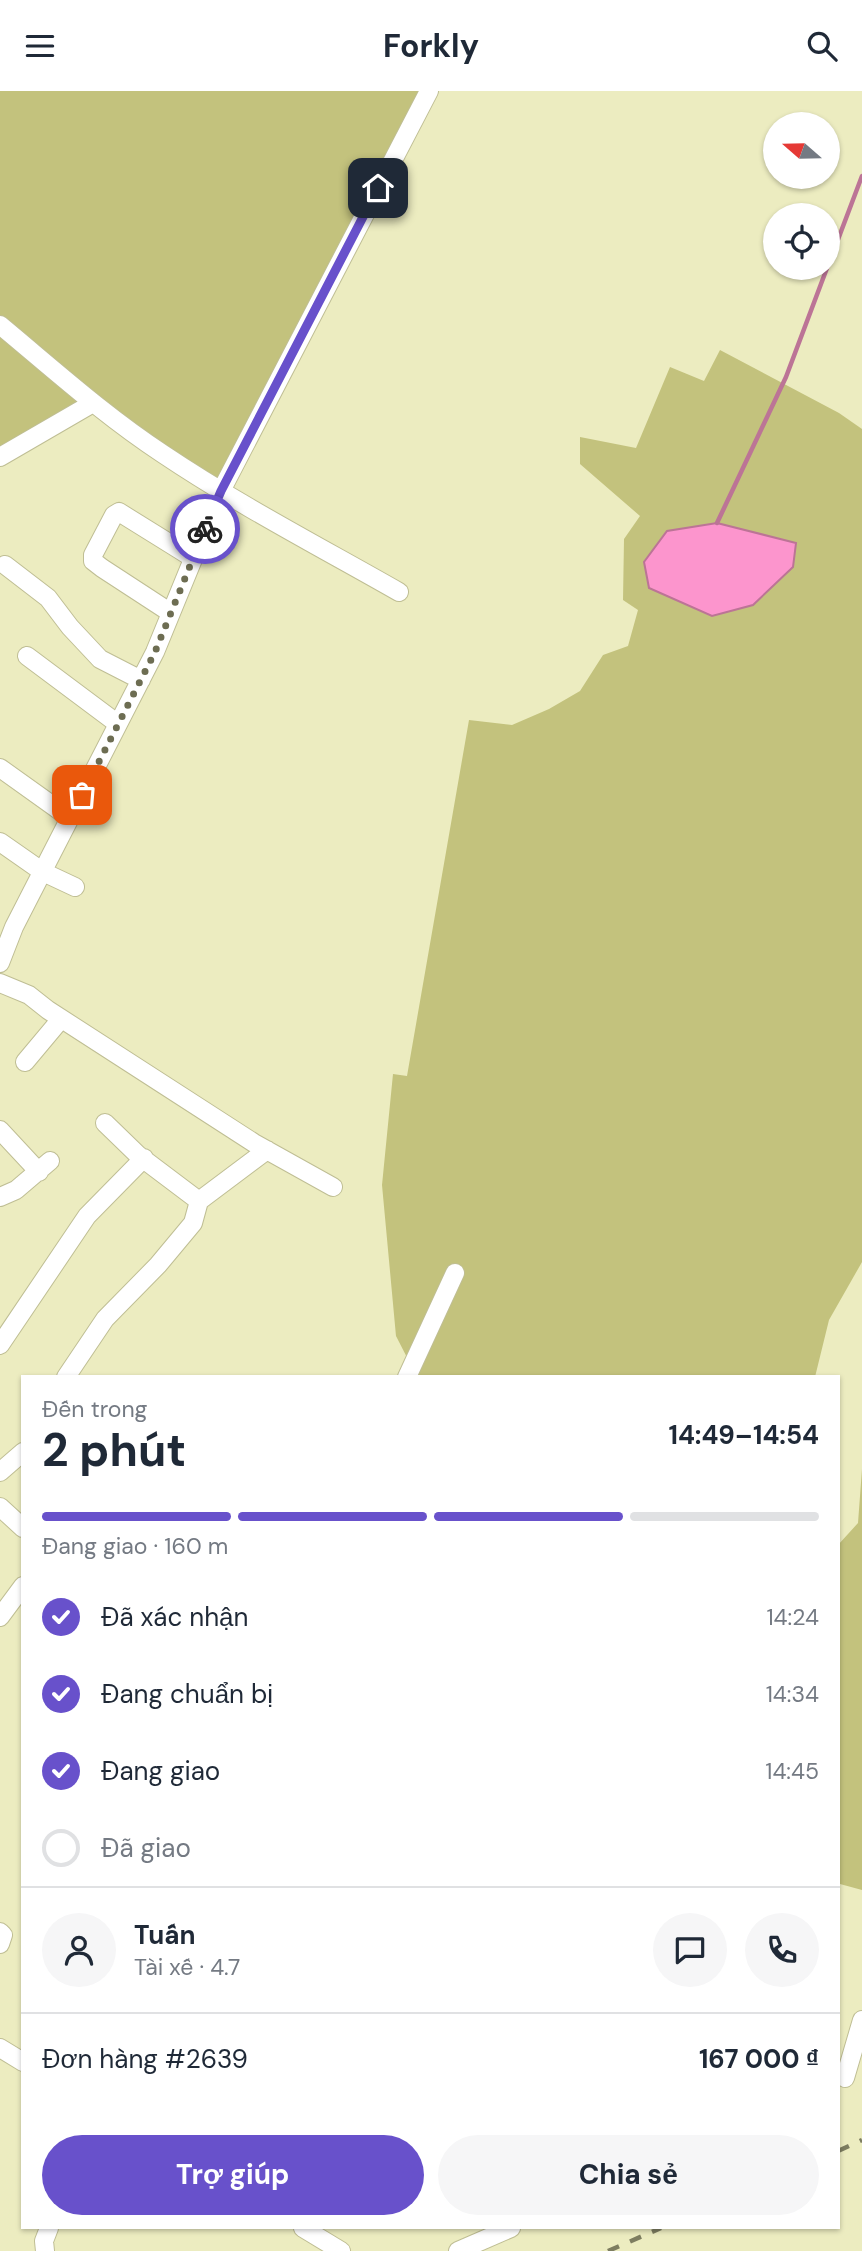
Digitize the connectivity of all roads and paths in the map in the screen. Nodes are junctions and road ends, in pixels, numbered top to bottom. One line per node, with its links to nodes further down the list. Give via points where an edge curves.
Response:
1 (429, 91): 5 (street)
2 (0, 325): 3 (street)
3 (93, 403): 4 (street); 5 (street)
4 (0, 457)
5 (221, 491): 6 (street); 8 (street)
6 (193, 558): 9 (street); 9 (street, via 119,512 93,555 102,568)
7 (5, 565): 11 (street, via 48,598 100,659)
8 (398, 592)
9 (171, 613): 11 (street)
10 (27, 656): 12 (street)
11 (141, 680): 12 (street)
12 (118, 724): 14 (street)
13 (0, 768): 14 (street)
14 (70, 818): 16 (street)
15 (0, 842): 16 (street)
16 (43, 872): 17 (street); 18 (street)
17 (75, 887)
18 (6, 929): 19 (street)
19 (0, 963)
20 (0, 983): 21 (street, via 30,995)
21 (61, 1019): 22 (street); 25 (street)
22 (25, 1062)
23 (105, 1123): 26 (street)
24 (0, 1130): 28 (street, via 44,1167)
25 (267, 1150): 27 (street); 29 (street)
26 (144, 1158): 29 (street); 31 (street, via 87,1216)
27 (333, 1187)
28 (0, 1197)
29 (200, 1201): 32 (street, via 193,1223 105,1319)
30 (455, 1273): 33 (street)
31 (0, 1345)
32 (66, 1375)
33 (408, 1375)
34 (21, 1454): 35 (street)
35 (0, 1472)
36 (0, 1507): 37 (street)
37 (21, 1526)
38 (21, 1589): 39 (street)
39 (0, 1617)
40 (0, 1932): 41 (street)
41 (0, 1944)
42 (862, 2020): 46 (street)
43 (0, 2049): 44 (street)
44 (21, 2061)
45 (862, 2071): 46 (street)
46 (842, 2080)
47 (49, 2229): 50 (street)
48 (305, 2229): 51 (street)
49 (509, 2229): 52 (street)
50 (45, 2251)
51 (341, 2251)
52 (458, 2251)

